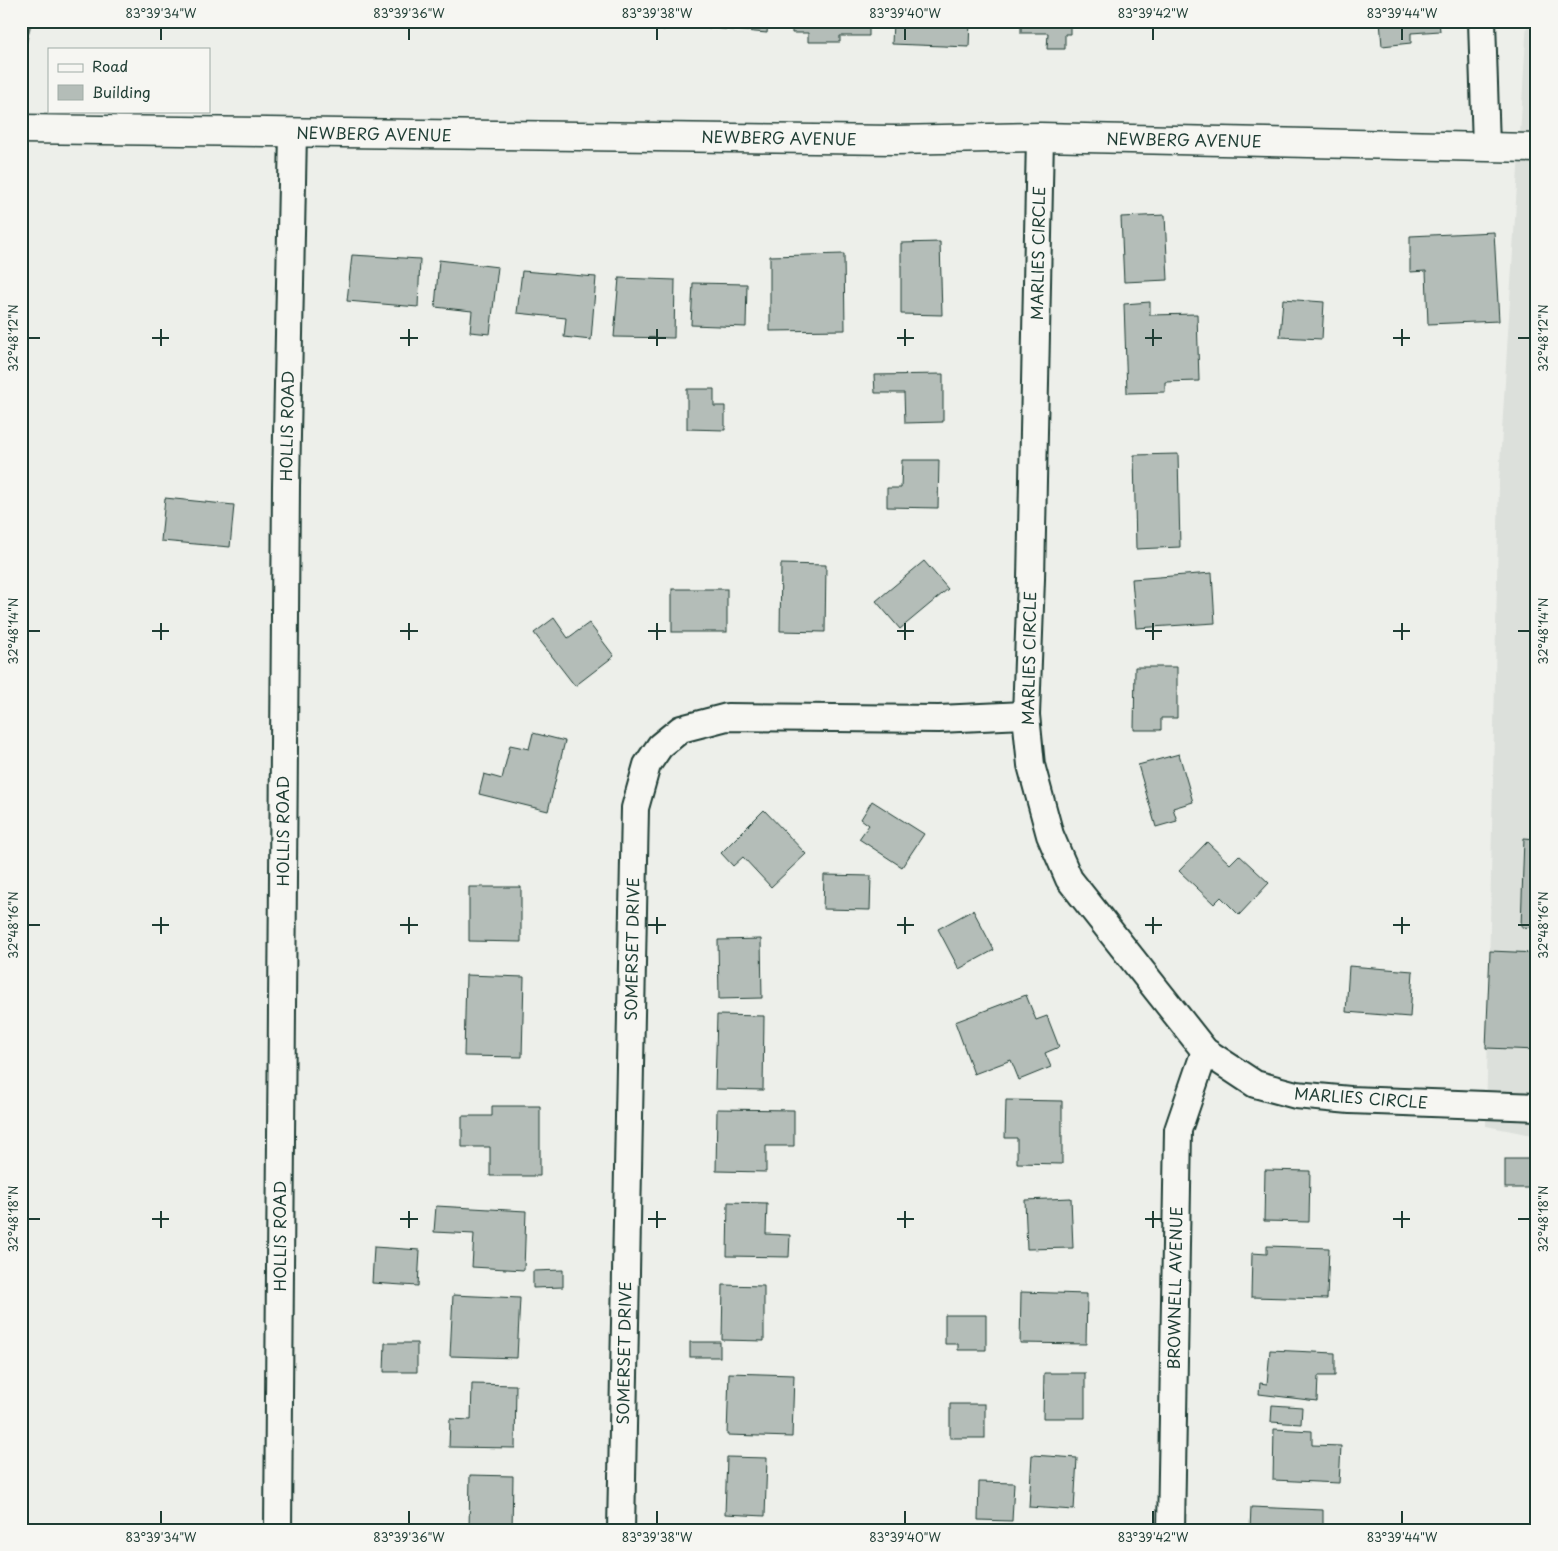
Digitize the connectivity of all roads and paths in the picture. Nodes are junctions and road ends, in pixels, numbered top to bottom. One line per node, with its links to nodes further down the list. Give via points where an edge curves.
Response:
1 (1482, 21): 5 (street)
2 (21, 129): 3 (street, NEWBERG AVENUE)
3 (293, 132): 4 (street, NEWBERG AVENUE, via 885,140); 10 (street, HOLLIS ROAD, via 286,496)
4 (1040, 137): 5 (street, NEWBERG AVENUE); 7 (street, MARLIES CIRCLE)
5 (1486, 147): 6 (street, NEWBERG AVENUE)
6 (1537, 148)
7 (1026, 715): 8 (street, MARLIES CIRCLE, via 1031,765 1050,835 1069,879); 11 (street, SOMERSET DRIVE, via 939,719 727,717 681,729 660,746 647,765 635,808)
8 (1204, 1050): 9 (street, MARLIES CIRCLE, via 1255,1084 1296,1096); 12 (street, BROWNELL AVENUE, via 1178,1130)
9 (1537, 1107)
10 (278, 1530)
11 (621, 1530)
12 (1171, 1530)

